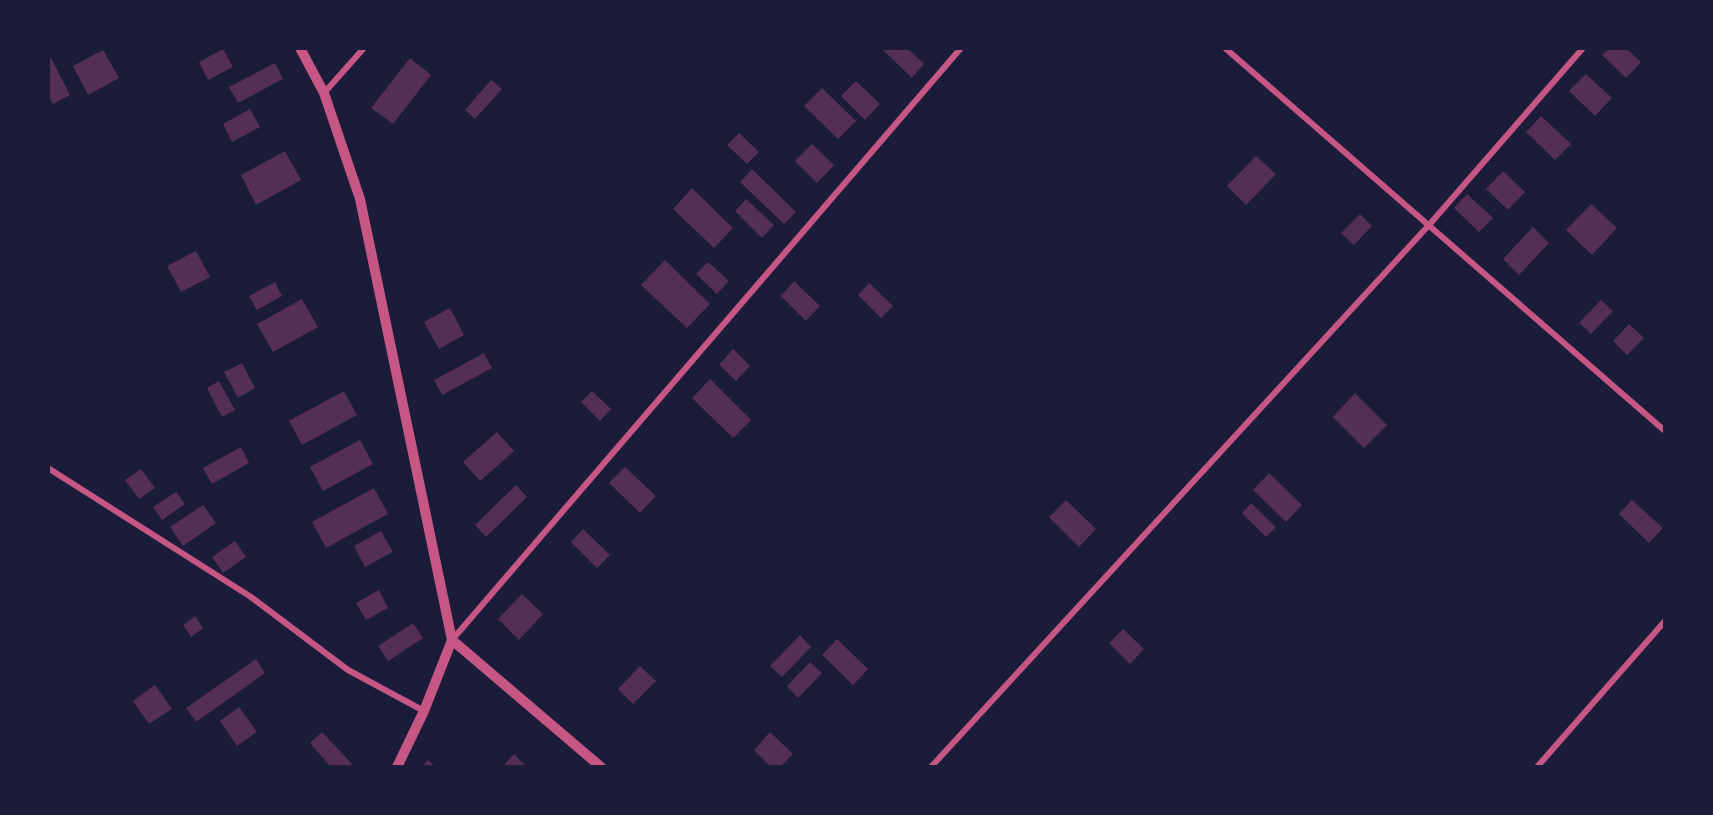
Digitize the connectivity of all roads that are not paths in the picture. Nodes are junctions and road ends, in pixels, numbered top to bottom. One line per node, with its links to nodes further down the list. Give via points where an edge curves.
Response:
1 (300, 48): 6 (street)
2 (364, 48): 6 (street)
3 (961, 48): 11 (street)
4 (1225, 48): 7 (street)
5 (1583, 48): 7 (street)
6 (324, 93): 11 (street, via 360,199)
7 (1429, 225): 8 (street); 15 (street)
8 (1665, 431)
9 (48, 468): 12 (street, via 251,597 348,670)
10 (1665, 621): 16 (street)
11 (452, 640): 12 (street); 14 (street)
12 (424, 711): 13 (street)
13 (397, 767)
14 (602, 767)
15 (931, 767)
16 (1537, 767)

